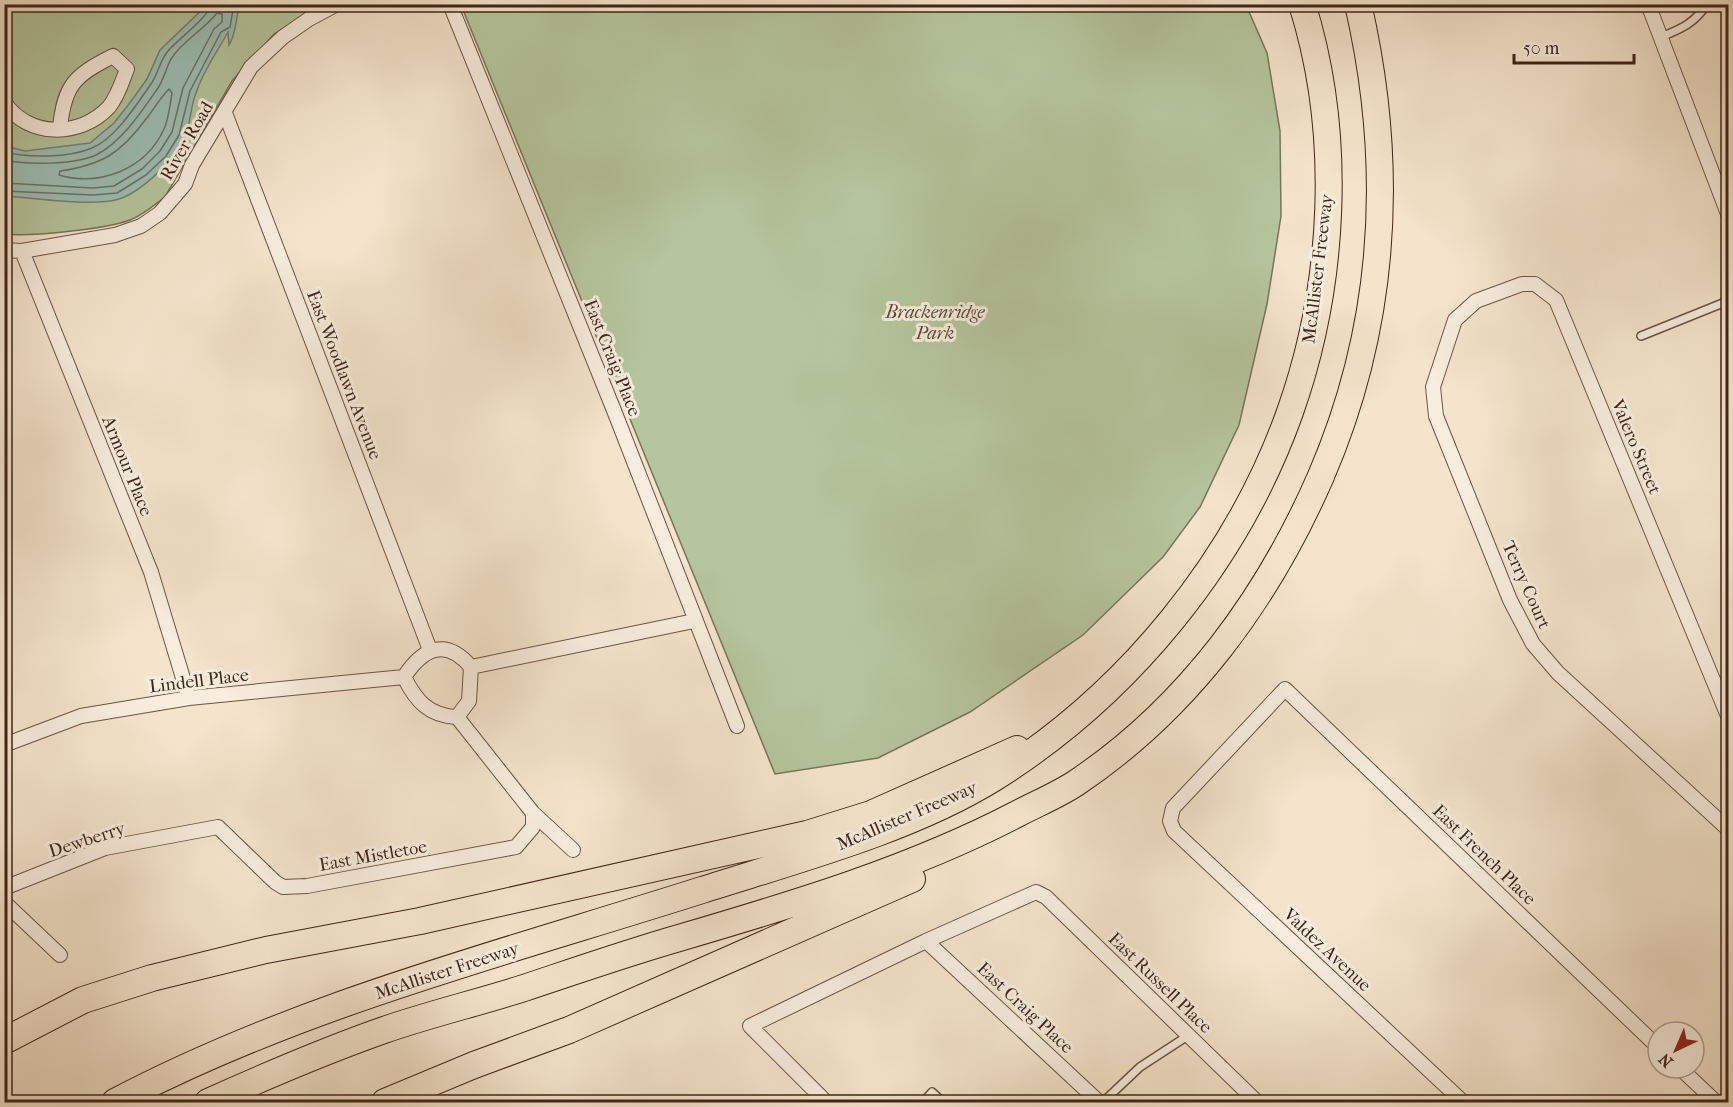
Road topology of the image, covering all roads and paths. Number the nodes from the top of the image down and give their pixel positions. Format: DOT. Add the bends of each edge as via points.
graph roads {
  1 [pos="338,4"];
  2 [pos="450,4"];
  3 [pos="1302,4"];
  4 [pos="1358,4"];
  5 [pos="1648,4"];
  6 [pos="1707,4"];
  7 [pos="1661,37"];
  8 [pos="4,102"];
  9 [pos="225,113"];
  10 [pos="60,128"];
  11 [pos="1728,214"];
  12 [pos="4,250"];
  13 [pos="21,250"];
  14 [pos="1728,301"];
  15 [pos="1455,320"];
  16 [pos="1641,336"];
  17 [pos="694,621"];
  18 [pos="430,650"];
  19 [pos="471,667"];
  20 [pos="404,677"];
  21 [pos="1285,689"];
  22 [pos="189,698"];
  23 [pos="1728,716"];
  24 [pos="457,717"];
  25 [pos="737,726"];
  26 [pos="1053,735"];
  27 [pos="4,745"];
  28 [pos="1074,785"];
  29 [pos="533,813"];
  30 [pos="218,826"];
  31 [pos="1728,829"];
  32 [pos="573,850"];
  33 [pos="4,888"];
  34 [pos="4,902"];
  35 [pos="926,941"];
  36 [pos="60,955"];
  37 [pos="1189,1035"];
  38 [pos="1646,1035"];
  39 [pos="4,1041"];
  40 [pos="1693,1080"];
  41 [pos="114,1102"];
  42 [pos="208,1102"];
  43 [pos="385,1102"];
  44 [pos="826,1102"];
  45 [pos="923,1102"];
  46 [pos="943,1102"];
  47 [pos="1101,1102"];
  48 [pos="1257,1102"];
  49 [pos="1463,1102"];
  50 [pos="1716,1102"];
  1 -- 9 [label="street, River Road" via="283,37 251,67"];
  2 -- 17 [label="street, East Craig Place" via="615,413"];
  3 -- 26 [label="highway, McAllister Freeway" via="1323,107 1328,206 1317,308 1294,399 1259,487 1189,597 1137,660"];
  4 -- 28 [label="highway, McAllister Freeway" via="1376,102 1382,211 1378,262 1361,361 1336,440 1298,530 1278,566 1198,677 1140,734"];
  5 -- 7 [label="street"];
  6 -- 7 [label="lane" via="1689,25"];
  7 -- 11 [label="street"];
  8 -- 10 [label="street" via="26,124 46,131"];
  9 -- 13 [label="street, River Road" via="192,165 185,184 160,213 141,226 115,236"];
  9 -- 18 [label="street, East Woodlawn Avenue"];
  10 -- 10 [label="street" via="78,126 108,107 127,69 113,56 70,85 62,106"];
  12 -- 13 [label="street, River Road"];
  13 -- 22 [label="street, Armour Place" via="151,572"];
  14 -- 16 [label="lane"];
  15 -- 23 [label="street, Valero Street" via="1476,301 1522,284 1534,284 1556,300"];
  15 -- 31 [label="street, Terry Court" via="1433,387 1436,416 1524,630 1558,673"];
  17 -- 19 [label="street"];
  17 -- 25 [label="street, East Craig Place"];
  18 -- 19 [label="street" via="453,651"];
  18 -- 20 [label="street" via="416,658"];
  19 -- 24 [label="street" via="470,701"];
  20 -- 22 [label="street, Lindell Place"];
  20 -- 24 [label="street" via="425,708 442,716"];
  21 -- 38 [label="street, East French Place"];
  21 -- 49 [label="street, Valdez Avenue" via="1173,808 1170,821 1174,831"];
  22 -- 27 [label="street, Lindell Place" via="81,716"];
  24 -- 29 [label="street"];
  26 -- 39 [label="highway" via="871,814 807,834 152,978 83,1000"];
  26 -- 41 [label="highway, McAllister Freeway" via="993,778 888,828 326,1010 249,1039"];
  28 -- 42 [label="highway, McAllister Freeway" via="979,834 885,872 386,1030"];
  28 -- 43 [label="highway" via="1013,828 944,865 569,1030"];
  29 -- 30 [label="street, East Mistletoe" via="533,827 516,847 291,887 274,882"];
  29 -- 32 [label="street"];
  30 -- 33 [label="street, Dewberry" via="105,849"];
  34 -- 36 [label="street"];
  35 -- 37 [label="street, East Russell Place" via="1036,892 1046,897"];
  35 -- 44 [label="street" via="750,1026"];
  35 -- 47 [label="street, East Craig Place"];
  37 -- 47 [label="lane" via="1140,1066"];
  37 -- 48 [label="street, East Russell Place"];
  40 -- 50 [label="street"];
  45 -- 46 [label="lane" via="932,1092"];
}
